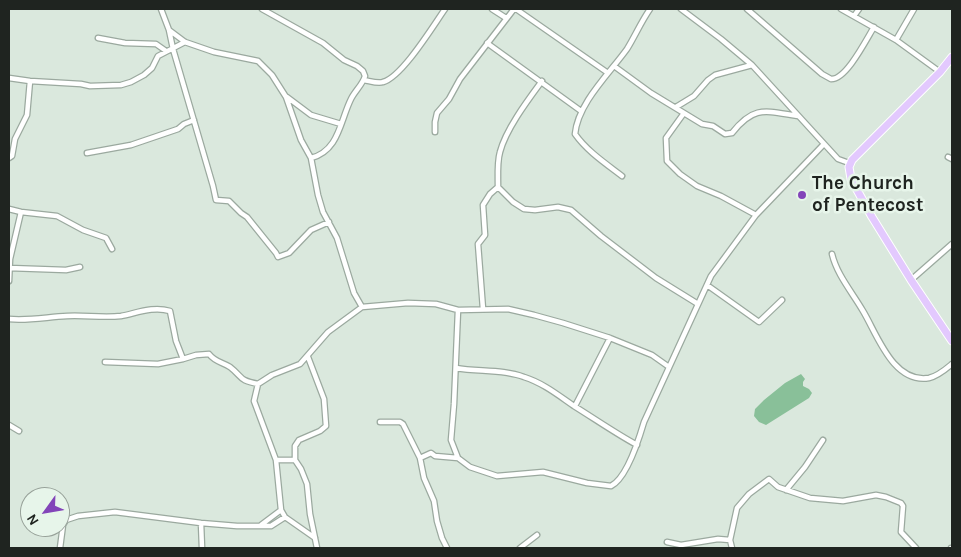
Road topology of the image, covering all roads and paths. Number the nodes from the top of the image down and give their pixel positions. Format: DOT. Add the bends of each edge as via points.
graph roads {
  1 [pos="161,9"];
  2 [pos="262,9"];
  3 [pos="445,9"];
  4 [pos="492,9"];
  5 [pos="515,9"];
  6 [pos="650,9"];
  7 [pos="683,9"];
  8 [pos="747,9"];
  9 [pos="842,9"];
  10 [pos="859,9"];
  11 [pos="914,9"];
  12 [pos="854,16"];
  13 [pos="506,18"];
  14 [pos="874,27"];
  15 [pos="169,30"];
  16 [pos="98,38"];
  17 [pos="896,40"];
  18 [pos="185,42"];
  19 [pos="487,43"];
  20 [pos="173,49"];
  21 [pos="166,51"];
  22 [pos="952,57"];
  23 [pos="752,65"];
  24 [pos="614,66"];
  25 [pos="940,72"];
  26 [pos="608,73"];
  27 [pos="9,78"];
  28 [pos="364,80"];
  29 [pos="30,81"];
  30 [pos="542,81"];
  31 [pos="286,97"];
  32 [pos="676,107"];
  33 [pos="581,111"];
  34 [pos="684,113"];
  35 [pos="798,116"];
  36 [pos="194,120"];
  37 [pos="341,124"];
  38 [pos="435,132"];
  39 [pos="824,144"];
  40 [pos="87,153"];
  41 [pos="9,158"];
  42 [pos="311,158"];
  43 [pos="849,163"];
  44 [pos="622,176"];
  45 [pos="498,187"];
  46 [pos="9,209"];
  47 [pos="21,212"];
  48 [pos="756,215"];
  49 [pos="329,222"];
  50 [pos="952,244"];
  51 [pos="112,249"];
  52 [pos="832,254"];
  53 [pos="80,267"];
  54 [pos="9,268"];
  55 [pos="911,280"];
  56 [pos="9,281"];
  57 [pos="707,286"];
  58 [pos="782,300"];
  59 [pos="698,304"];
  60 [pos="362,307"];
  61 [pos="482,309"];
  62 [pos="458,310"];
  63 [pos="9,319"];
  64 [pos="610,338"];
  65 [pos="952,341"];
  66 [pos="308,357"];
  67 [pos="183,359"];
  68 [pos="105,362"];
  69 [pos="952,364"];
  70 [pos="669,367"];
  71 [pos="456,368"];
  72 [pos="258,384"];
  73 [pos="575,406"];
  74 [pos="380,422"];
  75 [pos="9,425"];
  76 [pos="19,432"];
  77 [pos="823,440"];
  78 [pos="636,444"];
  79 [pos="420,458"];
  80 [pos="458,458"];
  81 [pos="276,460"];
  82 [pos="295,460"];
  83 [pos="786,490"];
  84 [pos="281,510"];
  85 [pos="285,517"];
  86 [pos="201,523"];
  87 [pos="261,525"];
  88 [pos="537,535"];
  89 [pos="315,538"];
  90 [pos="730,540"];
  91 [pos="667,542"];
  92 [pos="60,548"];
  93 [pos="202,548"];
  94 [pos="317,548"];
  95 [pos="447,548"];
  96 [pos="520,548"];
  97 [pos="732,548"];
  98 [pos="916,548"];
  1 -- 15 [label="street"];
  2 -- 28 [label="street" via="323,43 363,71"];
  3 -- 28 [label="street" via="393,78 382,83"];
  4 -- 13 [label="street"];
  5 -- 13 [label="street"];
  5 -- 26 [label="street"];
  6 -- 24 [label="street"];
  7 -- 23 [label="street"];
  8 -- 14 [label="street" via="831,79 840,77 851,64"];
  9 -- 12 [label="street"];
  10 -- 12 [label="street"];
  11 -- 17 [label="street"];
  12 -- 14 [label="street"];
  13 -- 19 [label="street"];
  14 -- 17 [label="street"];
  15 -- 18 [label="street"];
  15 -- 20 [label="street"];
  16 -- 21 [label="street" via="156,44"];
  17 -- 25 [label="street"];
  18 -- 20 [label="street"];
  18 -- 31 [label="street" via="258,61"];
  19 -- 30 [label="street"];
  19 -- 38 [label="street" via="438,113"];
  20 -- 21 [label="street"];
  20 -- 36 [label="street"];
  21 -- 29 [label="street" via="158,56 144,75 121,85"];
  22 -- 25 [label="main road"];
  23 -- 32 [label="street" via="715,75 694,96"];
  23 -- 35 [label="street"];
  24 -- 26 [label="street"];
  24 -- 32 [label="street"];
  25 -- 43 [label="main road"];
  26 -- 33 [label="street"];
  27 -- 29 [label="street"];
  28 -- 37 [label="street" via="352,97"];
  29 -- 41 [label="street" via="27,115"];
  30 -- 33 [label="street"];
  30 -- 45 [label="street" via="499,153"];
  31 -- 37 [label="street" via="312,115"];
  31 -- 42 [label="street"];
  32 -- 34 [label="street"];
  33 -- 44 [label="street" via="575,134 602,162"];
  34 -- 35 [label="street" via="725,134 732,134 742,120 753,113 763,111"];
  34 -- 48 [label="street" via="666,138 667,161 697,186"];
  35 -- 39 [label="street"];
  36 -- 40 [label="street" via="132,145"];
  36 -- 49 [label="street" via="216,200 229,201 247,216 278,257 289,253 311,230"];
  37 -- 42 [label="street" via="328,150"];
  39 -- 43 [label="street" via="838,158"];
  39 -- 48 [label="street"];
  42 -- 49 [label="street" via="318,195"];
  43 -- 55 [label="main road" via="851,179"];
  45 -- 59 [label="street" via="524,209 558,207 571,210 656,278"];
  45 -- 61 [label="street" via="483,205 485,235 478,244"];
  46 -- 47 [label="street"];
  47 -- 51 [label="street" via="57,216 106,238"];
  47 -- 54 [label="street"];
  48 -- 57 [label="street"];
  49 -- 60 [label="street"];
  50 -- 55 [label="street"];
  52 -- 69 [label="street" via="835,266 882,348 901,370 930,378"];
  53 -- 54 [label="street" via="66,270"];
  54 -- 56 [label="street"];
  55 -- 65 [label="main road"];
  57 -- 58 [label="street" via="759,322"];
  57 -- 59 [label="street"];
  59 -- 70 [label="street"];
  60 -- 62 [label="street" via="408,303 436,304"];
  60 -- 66 [label="street" via="328,332"];
  61 -- 62 [label="street"];
  61 -- 64 [label="street" via="508,309"];
  62 -- 71 [label="street"];
  63 -- 67 [label="street" via="120,316 157,308 167,310 170,311"];
  64 -- 70 [label="street" via="652,355"];
  64 -- 73 [label="street"];
  66 -- 72 [label="street"];
  66 -- 82 [label="street" via="324,399 326,426 320,432 299,440"];
  67 -- 68 [label="street" via="158,364"];
  67 -- 72 [label="street" via="209,354 214,360 229,366 243,381"];
  70 -- 78 [label="street"];
  71 -- 73 [label="street" via="524,376"];
  71 -- 80 [label="street" via="451,440"];
  72 -- 81 [label="street" via="254,401"];
  73 -- 78 [label="street"];
  74 -- 79 [label="street" via="403,424"];
  75 -- 76 [label="street"];
  77 -- 83 [label="street"];
  78 -- 80 [label="street" via="620,479 611,486 543,472 497,476 470,467"];
  79 -- 80 [label="street" via="431,453"];
  79 -- 95 [label="street"];
  81 -- 82 [label="street"];
  81 -- 84 [label="street"];
  82 -- 89 [label="street" via="306,484"];
  83 -- 90 [label="street" via="769,479 749,494 737,508"];
  83 -- 98 [label="street" via="830,501 876,495 901,503 904,509 902,532"];
  84 -- 85 [label="street"];
  84 -- 87 [label="street"];
  85 -- 87 [label="street" via="271,526"];
  85 -- 89 [label="street"];
  86 -- 87 [label="street"];
  86 -- 92 [label="street" via="115,512 78,516 66,520 63,525"];
  86 -- 93 [label="street"];
  88 -- 96 [label="street"];
  89 -- 94 [label="street"];
  90 -- 91 [label="street" via="681,545"];
  90 -- 97 [label="street"];
}
